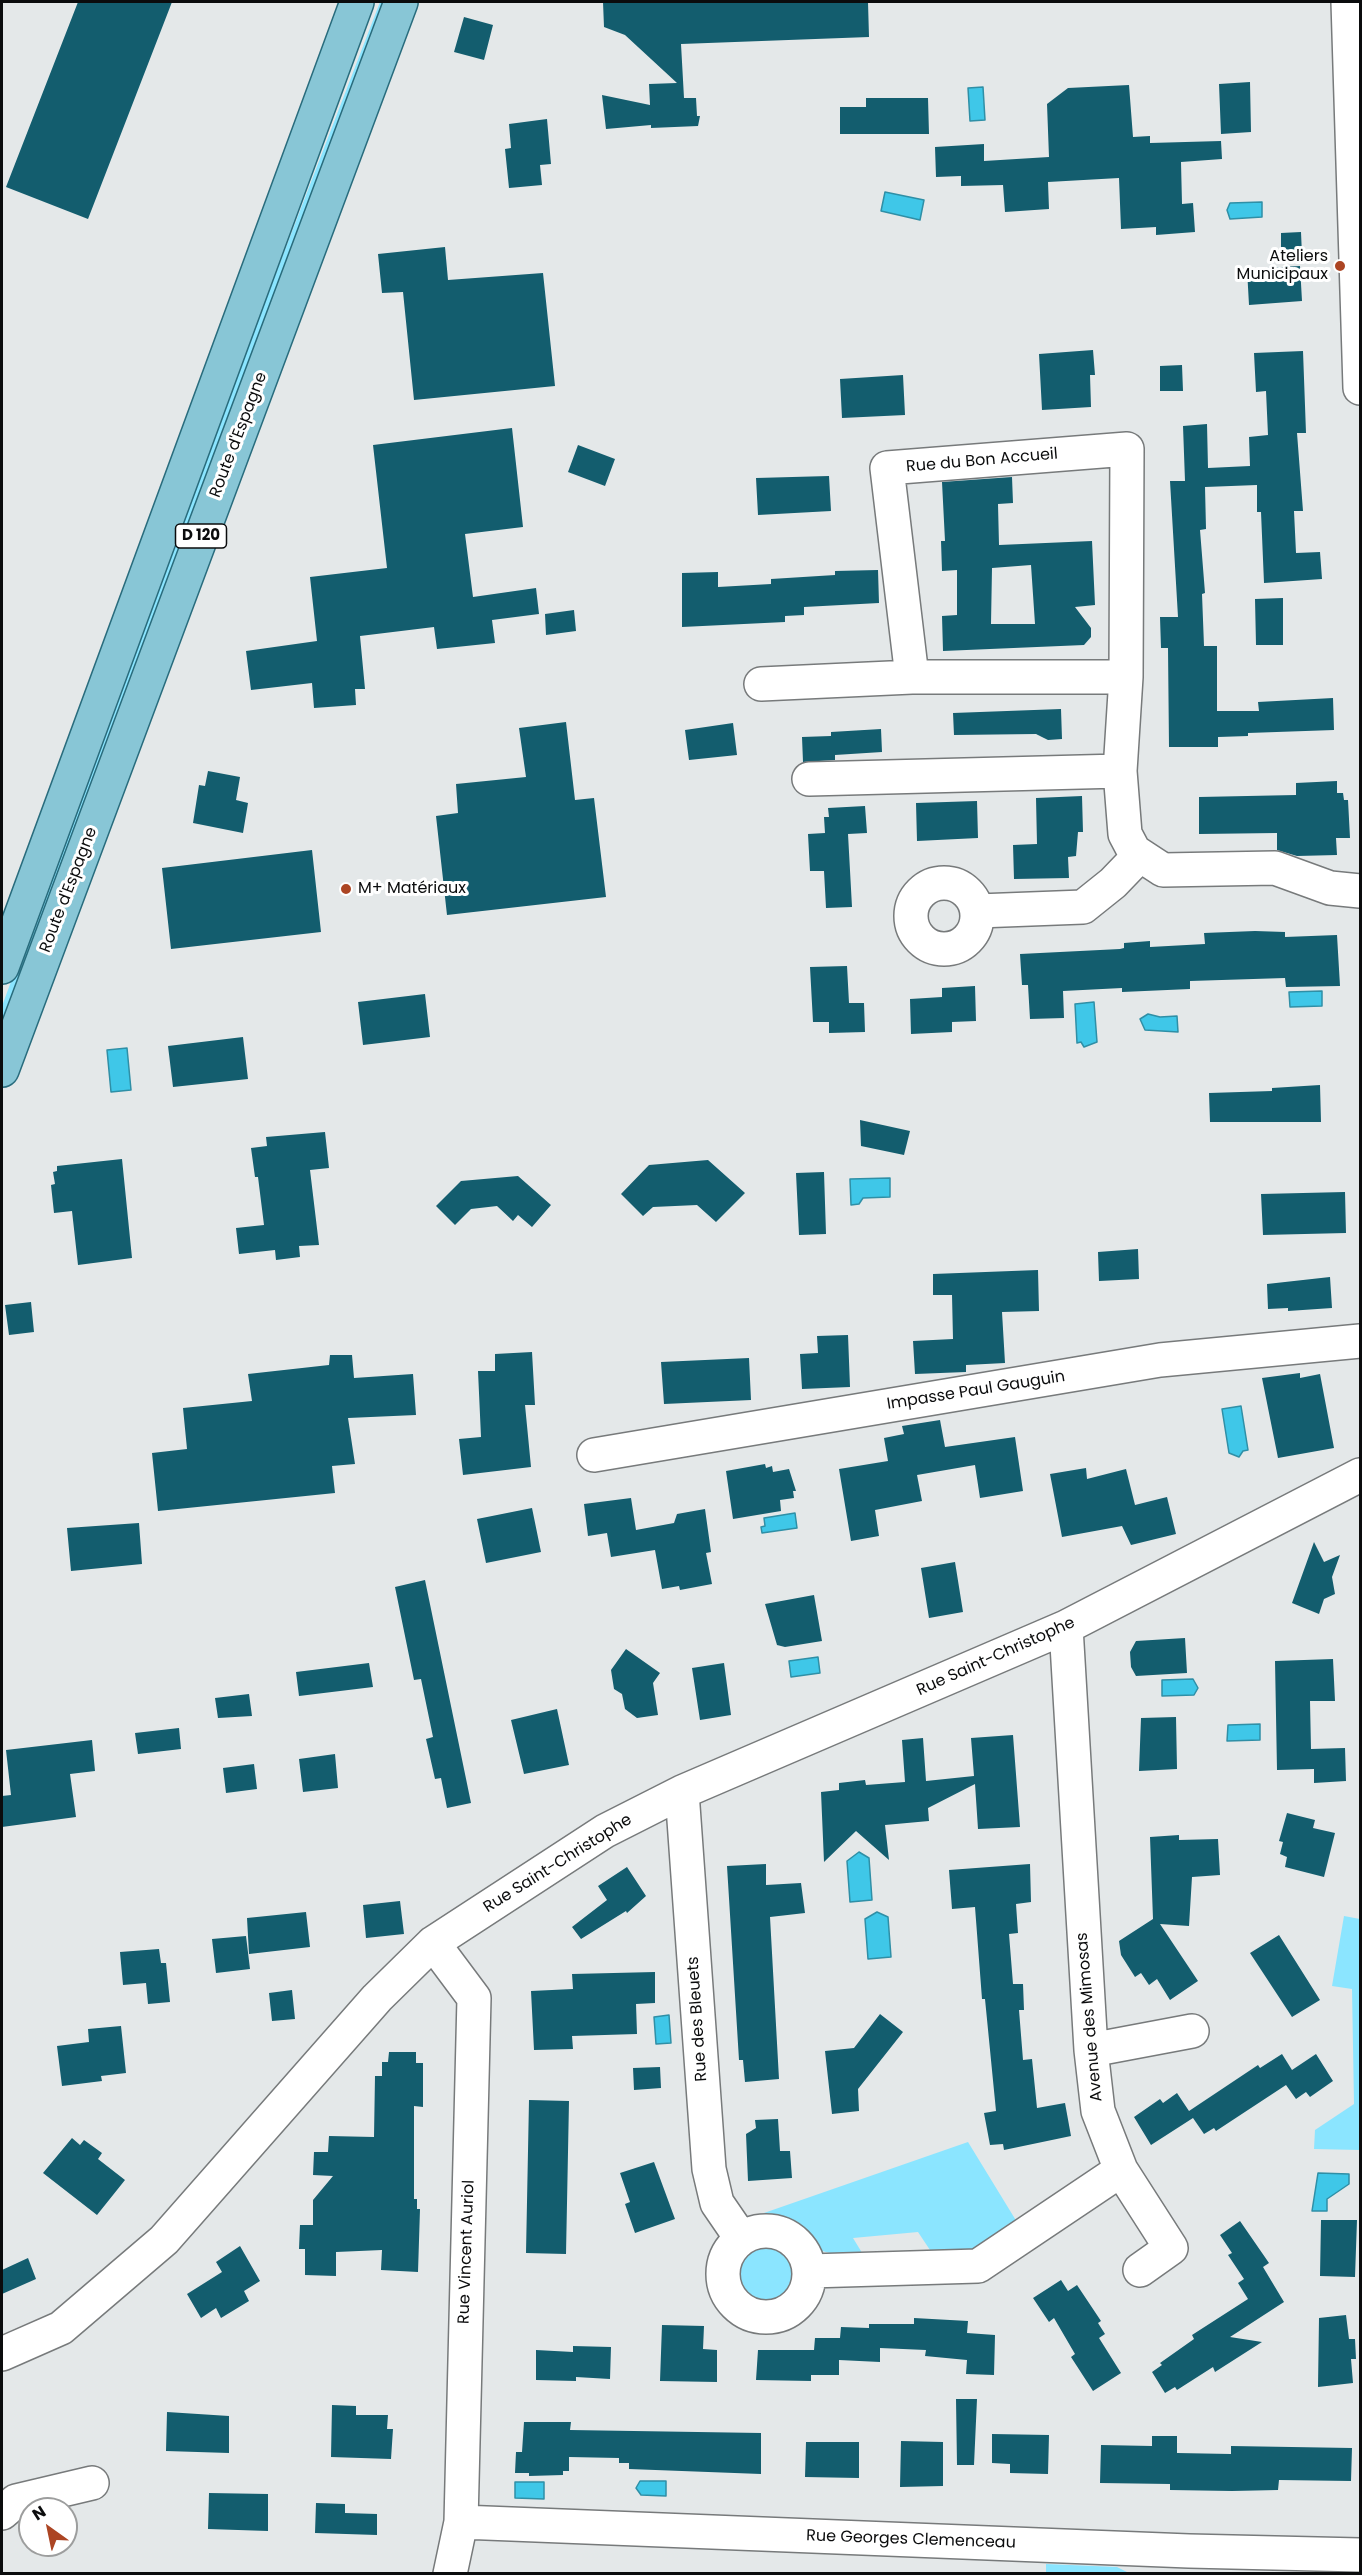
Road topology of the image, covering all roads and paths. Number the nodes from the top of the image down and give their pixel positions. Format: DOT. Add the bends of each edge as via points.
graph roads {
  1 [pos="357,2"];
  2 [pos="401,2"];
  3 [pos="1348,2"];
  4 [pos="1358,161"];
  5 [pos="1360,388"];
  6 [pos="912,677"];
  7 [pos="1126,677"];
  8 [pos="761,684"];
  9 [pos="1120,771"];
  10 [pos="809,779"];
  11 [pos="1139,856"];
  12 [pos="1360,891"];
  13 [pos="978,911"];
  14 [pos="2,967"];
  15 [pos="2,1070"];
  16 [pos="1360,1341"];
  17 [pos="594,1455"];
  18 [pos="1360,1475"];
  19 [pos="1066,1628"];
  20 [pos="682,1792"];
  21 [pos="433,1943"];
  22 [pos="1192,2031"];
  23 [pos="1091,2050"];
  24 [pos="1121,2170"];
  25 [pos="741,2238"];
  26 [pos="1140,2270"];
  27 [pos="810,2271"];
  28 [pos="2,2354"];
  29 [pos="92,2483"];
  30 [pos="2,2513"];
  31 [pos="461,2522"];
  32 [pos="1360,2555"];
  33 [pos="1183,2562"];
  34 [pos="450,2574"];
  1 -- 14 [label="main road, D 120"];
  2 -- 15 [label="main road, Route d'Espagne / D 120"];
  3 -- 4 [label="street"];
  4 -- 5 [label="street"];
  6 -- 7 [label="street"];
  6 -- 7 [label="street, Rue du Bon Accueil" via="887,468 1127,449"];
  6 -- 8 [label="street"];
  7 -- 9 [label="street, Rue du Bon Accueil"];
  9 -- 10 [label="street"];
  9 -- 11 [label="street, Rue du Bon Accueil" via="1125,834"];
  11 -- 12 [label="street" via="1163,870 1275,868 1330,888"];
  11 -- 13 [label="street" via="1083,907"];
  16 -- 17 [label="street, Impasse Paul Gauguin" via="1160,1360"];
  18 -- 19 [label="street, Rue Saint-Christophe"];
  19 -- 20 [label="street, Rue Saint-Christophe"];
  19 -- 23 [label="street, Avenue des Mimosas"];
  20 -- 21 [label="street, Rue Saint-Christophe" via="605,1831"];
  20 -- 25 [label="street, Rue des Bleuets" via="709,2169 717,2203"];
  21 -- 28 [label="street, Rue Saint-Christophe" via="377,1998 164,2240 61,2328"];
  21 -- 31 [label="street, Rue Vincent Auriol" via="474,1998"];
  22 -- 23 [label="street"];
  23 -- 24 [label="street, Avenue des Mimosas" via="1098,2111"];
  24 -- 26 [label="street, Avenue des Mimosas" via="1171,2248"];
  24 -- 27 [label="street" via="978,2265"];
  25 -- 27 [label="street" via="753,2232 780,2233 801,2248"];
  25 -- 27 [label="street" via="724,2262 723,2277 726,2292 747,2313 776,2316 790,2310 801,2300"];
  29 -- 30 [label="street" via="16,2501"];
  31 -- 33 [label="street, Rue Georges Clemenceau"];
  31 -- 34 [label="street, Rue Vincent Auriol"];
  32 -- 33 [label="street, Rue Georges Clemenceau"];
}
